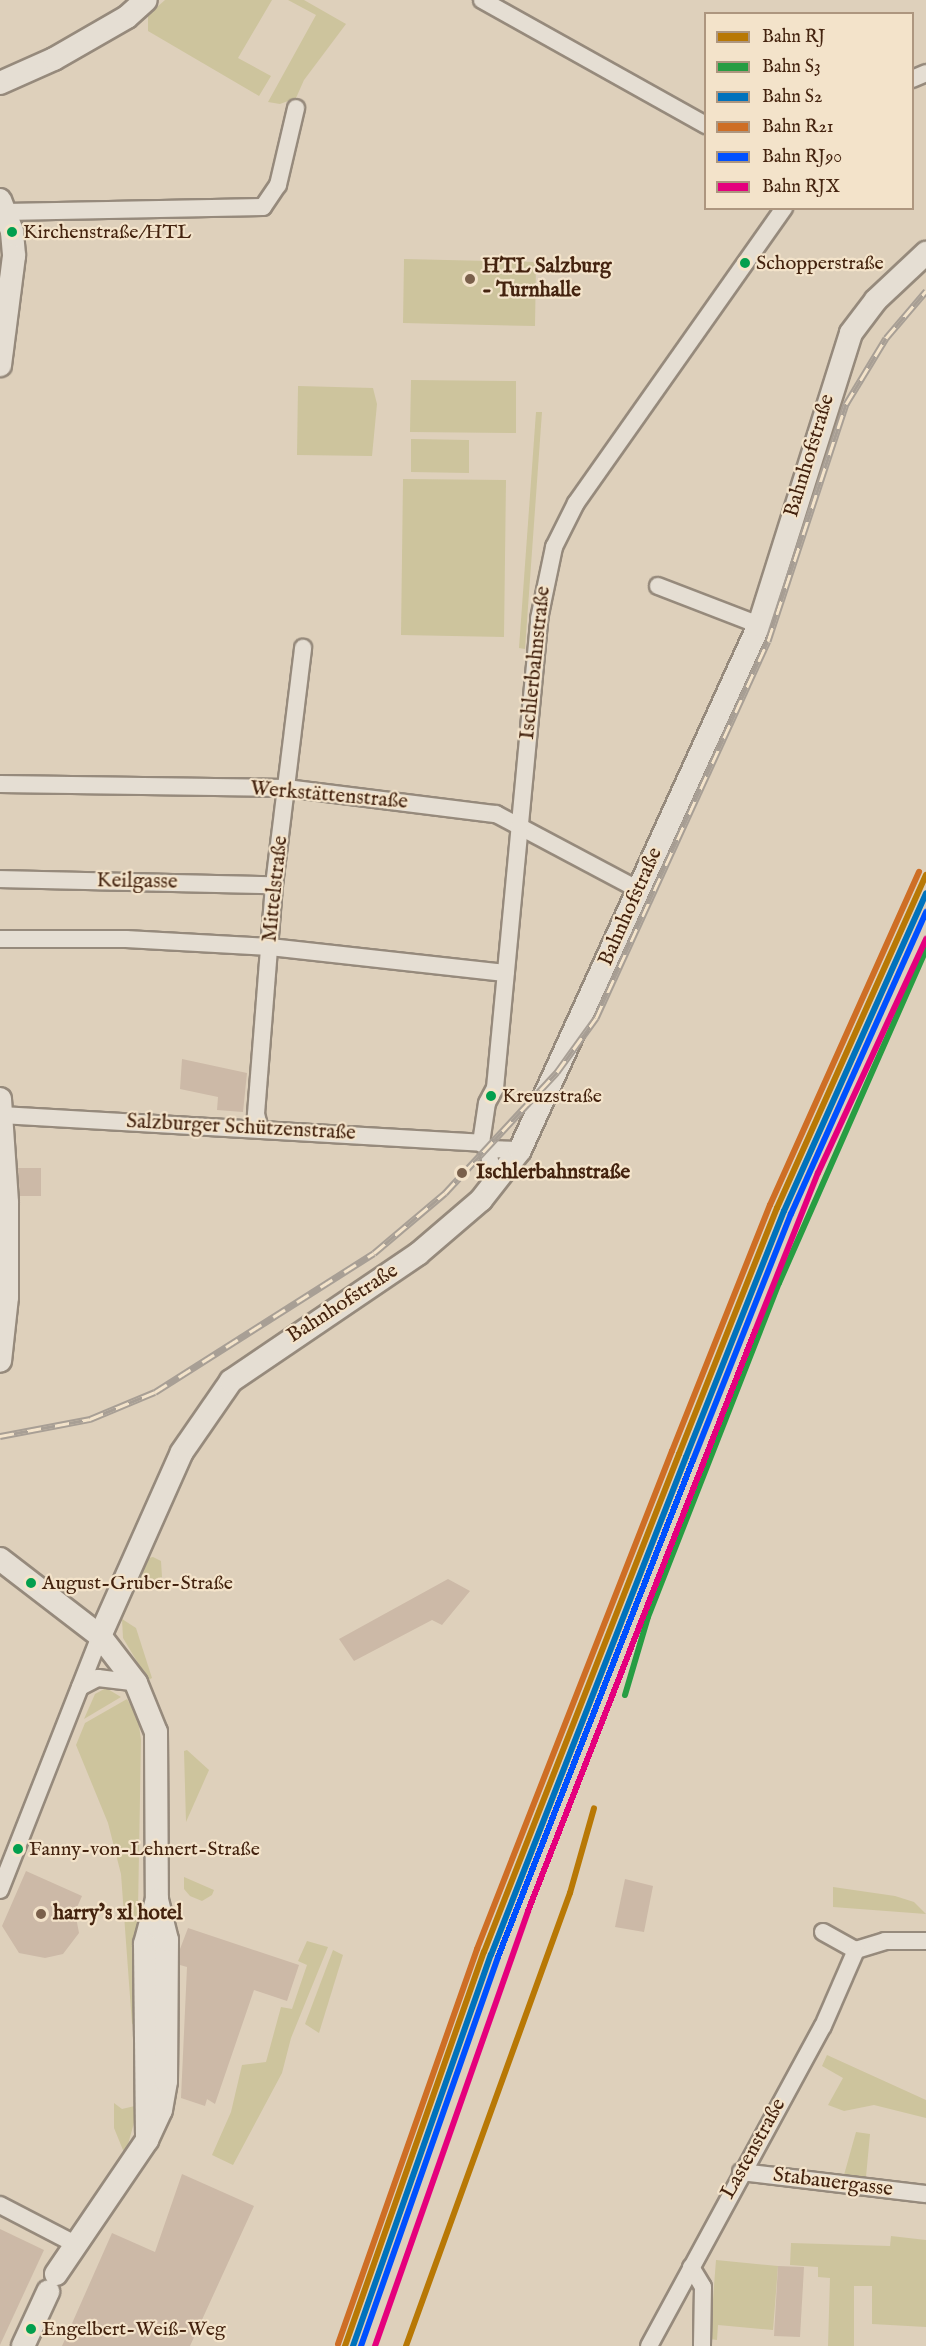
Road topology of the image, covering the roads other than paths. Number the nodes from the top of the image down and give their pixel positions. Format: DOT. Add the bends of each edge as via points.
graph roads {
  1 [pos="146,0"];
  2 [pos="482,0"];
  3 [pos="0,83"];
  4 [pos="296,108"];
  5 [pos="704,124"];
  6 [pos="3,206"];
  7 [pos="782,210"];
  8 [pos="926,253"];
  9 [pos="0,365"];
  10 [pos="658,586"];
  11 [pos="759,625"];
  12 [pos="303,648"];
  13 [pos="0,784"];
  14 [pos="286,788"];
  15 [pos="519,829"];
  16 [pos="0,879"];
  17 [pos="274,885"];
  18 [pos="639,890"];
  19 [pos="0,939"];
  20 [pos="270,947"];
  21 [pos="506,973"];
  22 [pos="0,1099"];
  23 [pos="1,1115"];
  24 [pos="260,1130"];
  25 [pos="484,1146"];
  26 [pos="520,1150"];
  27 [pos="494,1183"];
  28 [pos="0,1361"];
  29 [pos="0,1559"];
  30 [pos="100,1636"];
  31 [pos="136,1683"];
  32 [pos="80,1687"];
  33 [pos="0,1890"];
  34 [pos="823,1932"];
  35 [pos="926,1941"];
  36 [pos="856,1950"];
  37 [pos="741,2172"];
  38 [pos="926,2194"];
  39 [pos="0,2205"];
  40 [pos="75,2244"];
  41 [pos="691,2267"];
  42 [pos="23,2346"];
  43 [pos="649,2346"];
  44 [pos="702,2346"];
  1 -- 3 [label="main road" via="127,17 54,59"];
  2 -- 5 [label="street"];
  4 -- 6 [label="street" via="278,185 263,207"];
  6 -- 9 [label="main road" via="14,256"];
  7 -- 15 [label="street, Ischlerbahnstraße" via="576,503 554,547 539,619"];
  8 -- 11 [label="main road, Bahnhofstraße" via="876,300 848,339"];
  10 -- 11 [label="street"];
  11 -- 18 [label="main road, Bahnhofstraße"];
  12 -- 14 [label="street, Mittelstraße"];
  13 -- 14 [label="street, Werkstättenstraße"];
  14 -- 15 [label="street, Werkstättenstraße" via="496,814"];
  14 -- 17 [label="street, Mittelstraße"];
  15 -- 18 [label="street, Werkstättenstraße"];
  15 -- 21 [label="street, Ischlerbahnstraße"];
  16 -- 17 [label="street, Keilgasse"];
  17 -- 20 [label="street, Mittelstraße"];
  18 -- 26 [label="main road, Bahnhofstraße"];
  19 -- 20 [label="street" via="126,939"];
  20 -- 21 [label="street"];
  20 -- 24 [label="street, Mittelstraße" via="256,1114"];
  21 -- 25 [label="street, Ischlerbahnstraße" via="495,1088 487,1103"];
  22 -- 23 [label="main road"];
  23 -- 24 [label="street, Salzburger Schützenstraße"];
  23 -- 28 [label="main road" via="7,1297"];
  24 -- 25 [label="street, Salzburger Schützenstraße"];
  25 -- 26 [label="street, Salzburger Schützenstraße"];
  25 -- 27 [label="street, Ischlerbahnstraße"];
  26 -- 27 [label="main road, Bahnhofstraße"];
  27 -- 30 [label="main road, Bahnhofstraße" via="452,1226 388,1276 237,1376 199,1423 182,1452"];
  29 -- 30 [label="main road"];
  30 -- 31 [label="main road"];
  30 -- 32 [label="street"];
  31 -- 32 [label="street" via="98,1678"];
  31 -- 40 [label="main road" via="151,1715 158,1748 157,1899 145,1944 147,2140"];
  32 -- 33 [label="street"];
  34 -- 36 [label="street"];
  35 -- 36 [label="street" via="885,1941"];
  36 -- 37 [label="street, Lastenstraße" via="823,2026"];
  37 -- 38 [label="street, Stabauergasse"];
  37 -- 41 [label="street, Lastenstraße"];
  39 -- 40 [label="street"];
  40 -- 42 [label="main road"];
  41 -- 43 [label="street, Lastenstraße"];
  41 -- 44 [label="street" via="703,2287"];
}
